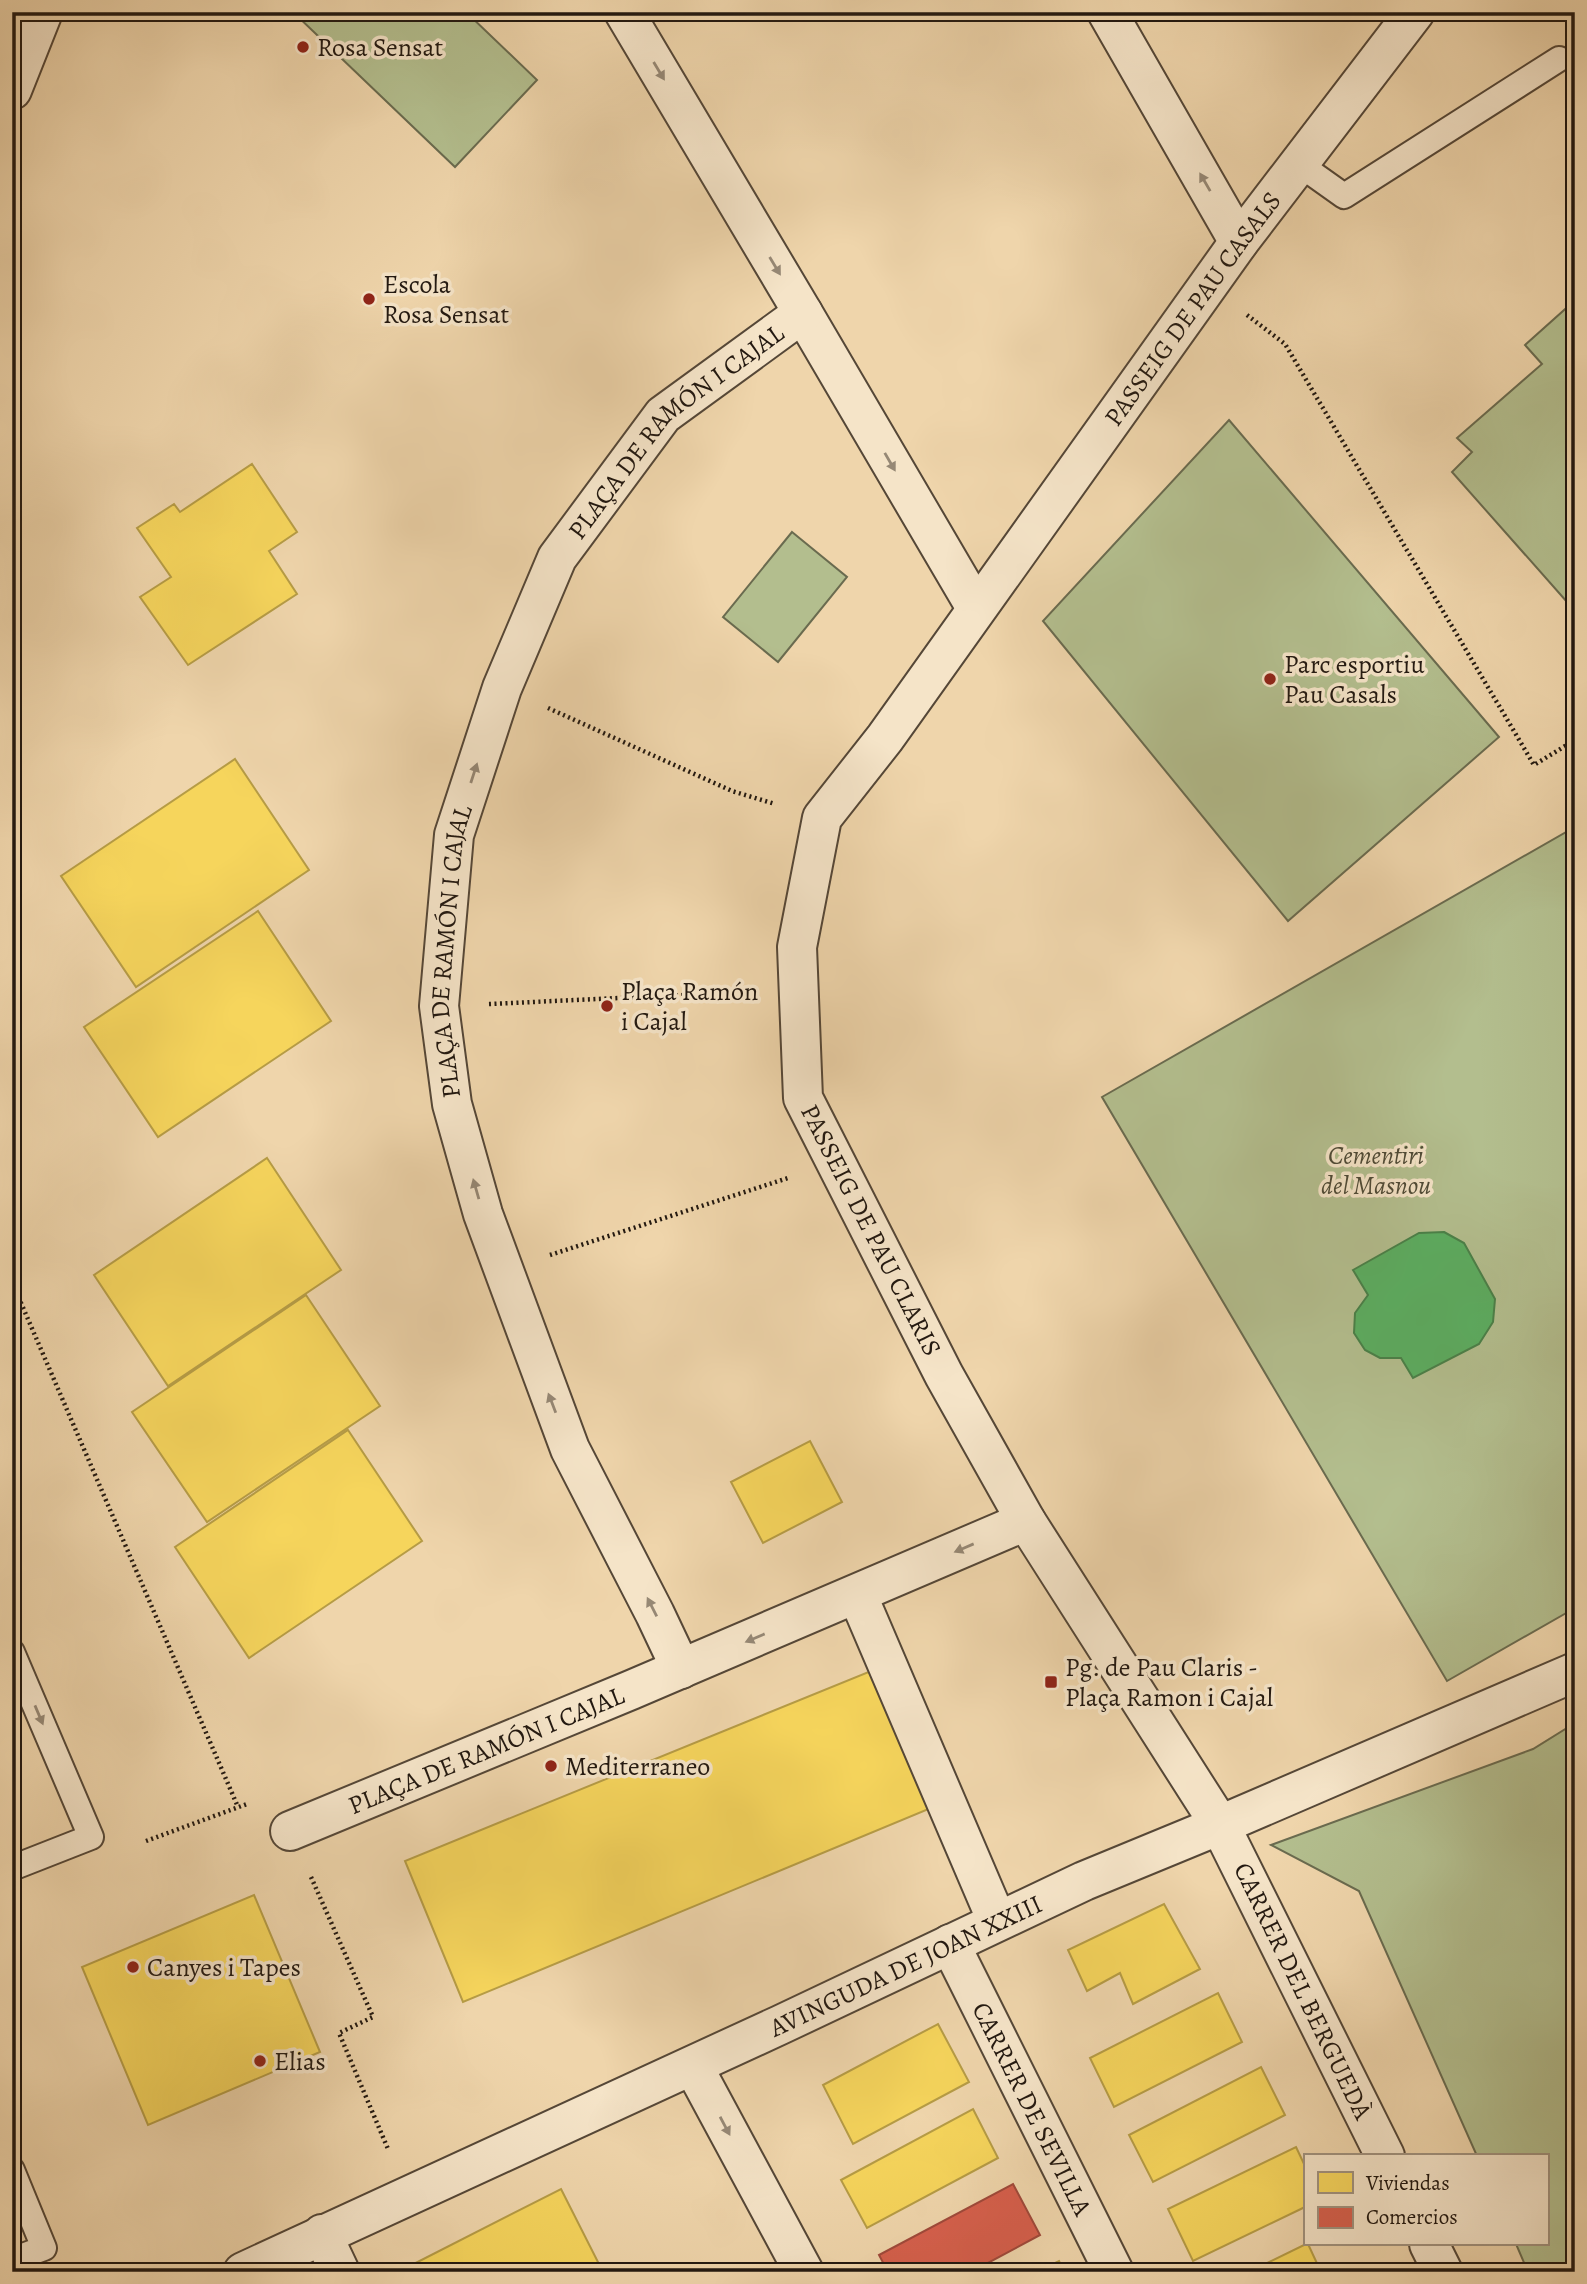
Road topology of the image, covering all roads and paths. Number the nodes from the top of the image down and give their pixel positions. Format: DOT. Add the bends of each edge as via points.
graph roads {
  1 [pos="43,12"];
  2 [pos="624,12"];
  3 [pos="1108,12"];
  4 [pos="1415,12"];
  5 [pos="1559,59"];
  6 [pos="12,90"];
  7 [pos="1298,164"];
  8 [pos="1239,242"];
  9 [pos="1208,285"];
  10 [pos="803,313"];
  11 [pos="976,608"];
  12 [pos="502,688"];
  13 [pos="1575,740"];
  14 [pos="732,792"];
  15 [pos="709,996"];
  16 [pos="439,1006"];
  17 [pos="836,1163"];
  18 [pos="503,1271"];
  19 [pos="12,1282"];
  20 [pos="1026,1521"];
  21 [pos="857,1594"];
  22 [pos="12,1652"];
  23 [pos="681,1669"];
  24 [pos="1575,1672"];
  25 [pos="238,1807"];
  26 [pos="1220,1825"];
  27 [pos="290,1831"];
  28 [pos="146,1841"];
  29 [pos="12,1868"];
  30 [pos="997,1921"];
  31 [pos="950,1944"];
  32 [pos="693,2066"];
  33 [pos="1384,2154"];
  34 [pos="12,2169"];
  35 [pos="407,2196"];
  36 [pos="322,2234"];
  37 [pos="1430,2246"];
  38 [pos="12,2260"];
  39 [pos="243,2272"];
  40 [pos="340,2272"];
  41 [pos="804,2272"];
  42 [pos="1114,2272"];
  43 [pos="1443,2272"];
  1 -- 6 [label="street"];
  2 -- 10 [label="street, one-way"];
  8 -- 3 [label="street, one-way"];
  4 -- 7 [label="street, PASSEIG DE PAU CASALS"];
  5 -- 7 [label="lane" via="1344,196"];
  7 -- 8 [label="street, PASSEIG DE PAU CASALS"];
  8 -- 9 [label="street, PASSEIG DE PAU CASALS"];
  9 -- 11 [label="street, PASSEIG DE PAU CASALS"];
  9 -- 13 [label="path" via="1285,345 1534,765"];
  10 -- 11 [label="street, one-way"];
  10 -- 12 [label="street, PLAÇA DE RAMÓN I CAJAL" via="663,415 557,558"];
  11 -- 17 [label="street, PASSEIG DE PAU CLARIS" via="822,818 797,947 803,1098"];
  12 -- 14 [label="path"];
  16 -- 12 [label="street, PLAÇA DE RAMÓN I CAJAL, one-way" via="454,835"];
  15 -- 16 [label="path"];
  18 -- 16 [label="street, PLAÇA DE RAMÓN I CAJAL, one-way" via="452,1104"];
  17 -- 18 [label="path"];
  17 -- 20 [label="street, PASSEIG DE PAU CLARIS" via="944,1376"];
  23 -- 18 [label="street, PLAÇA DE RAMÓN I CAJAL, one-way" via="570,1450"];
  19 -- 25 [label="path"];
  20 -- 21 [label="street, PLAÇA DE RAMÓN I CAJAL, one-way"];
  20 -- 26 [label="street, PASSEIG DE PAU CLARIS"];
  21 -- 23 [label="street, PLAÇA DE RAMÓN I CAJAL, one-way"];
  21 -- 30 [label="street"];
  22 -- 29 [label="lane, one-way" via="91,1837"];
  23 -- 27 [label="street, PLAÇA DE RAMÓN I CAJAL"];
  24 -- 26 [label="street, AVINGUDA DE JOAN XXIII"];
  25 -- 27 [label="path" via="275,1793"];
  25 -- 28 [label="path"];
  26 -- 30 [label="street, AVINGUDA DE JOAN XXIII"];
  26 -- 33 [label="street, CARRER DEL BERGUEDÀ"];
  27 -- 35 [label="path" via="373,2017 340,2033"];
  30 -- 31 [label="street, AVINGUDA DE JOAN XXIII"];
  31 -- 32 [label="street, AVINGUDA DE JOAN XXIII"];
  31 -- 42 [label="street, CARRER DE SEVILLA"];
  32 -- 35 [label="street, AVINGUDA DE JOAN XXIII"];
  32 -- 41 [label="street, one-way"];
  34 -- 38 [label="lane" via="44,2248"];
  35 -- 36 [label="street, AVINGUDA DE JOAN XXIII"];
  36 -- 39 [label="street, AVINGUDA DE JOAN XXIII"];
  36 -- 40 [label="street"];
  37 -- 43 [label="street"];
}
